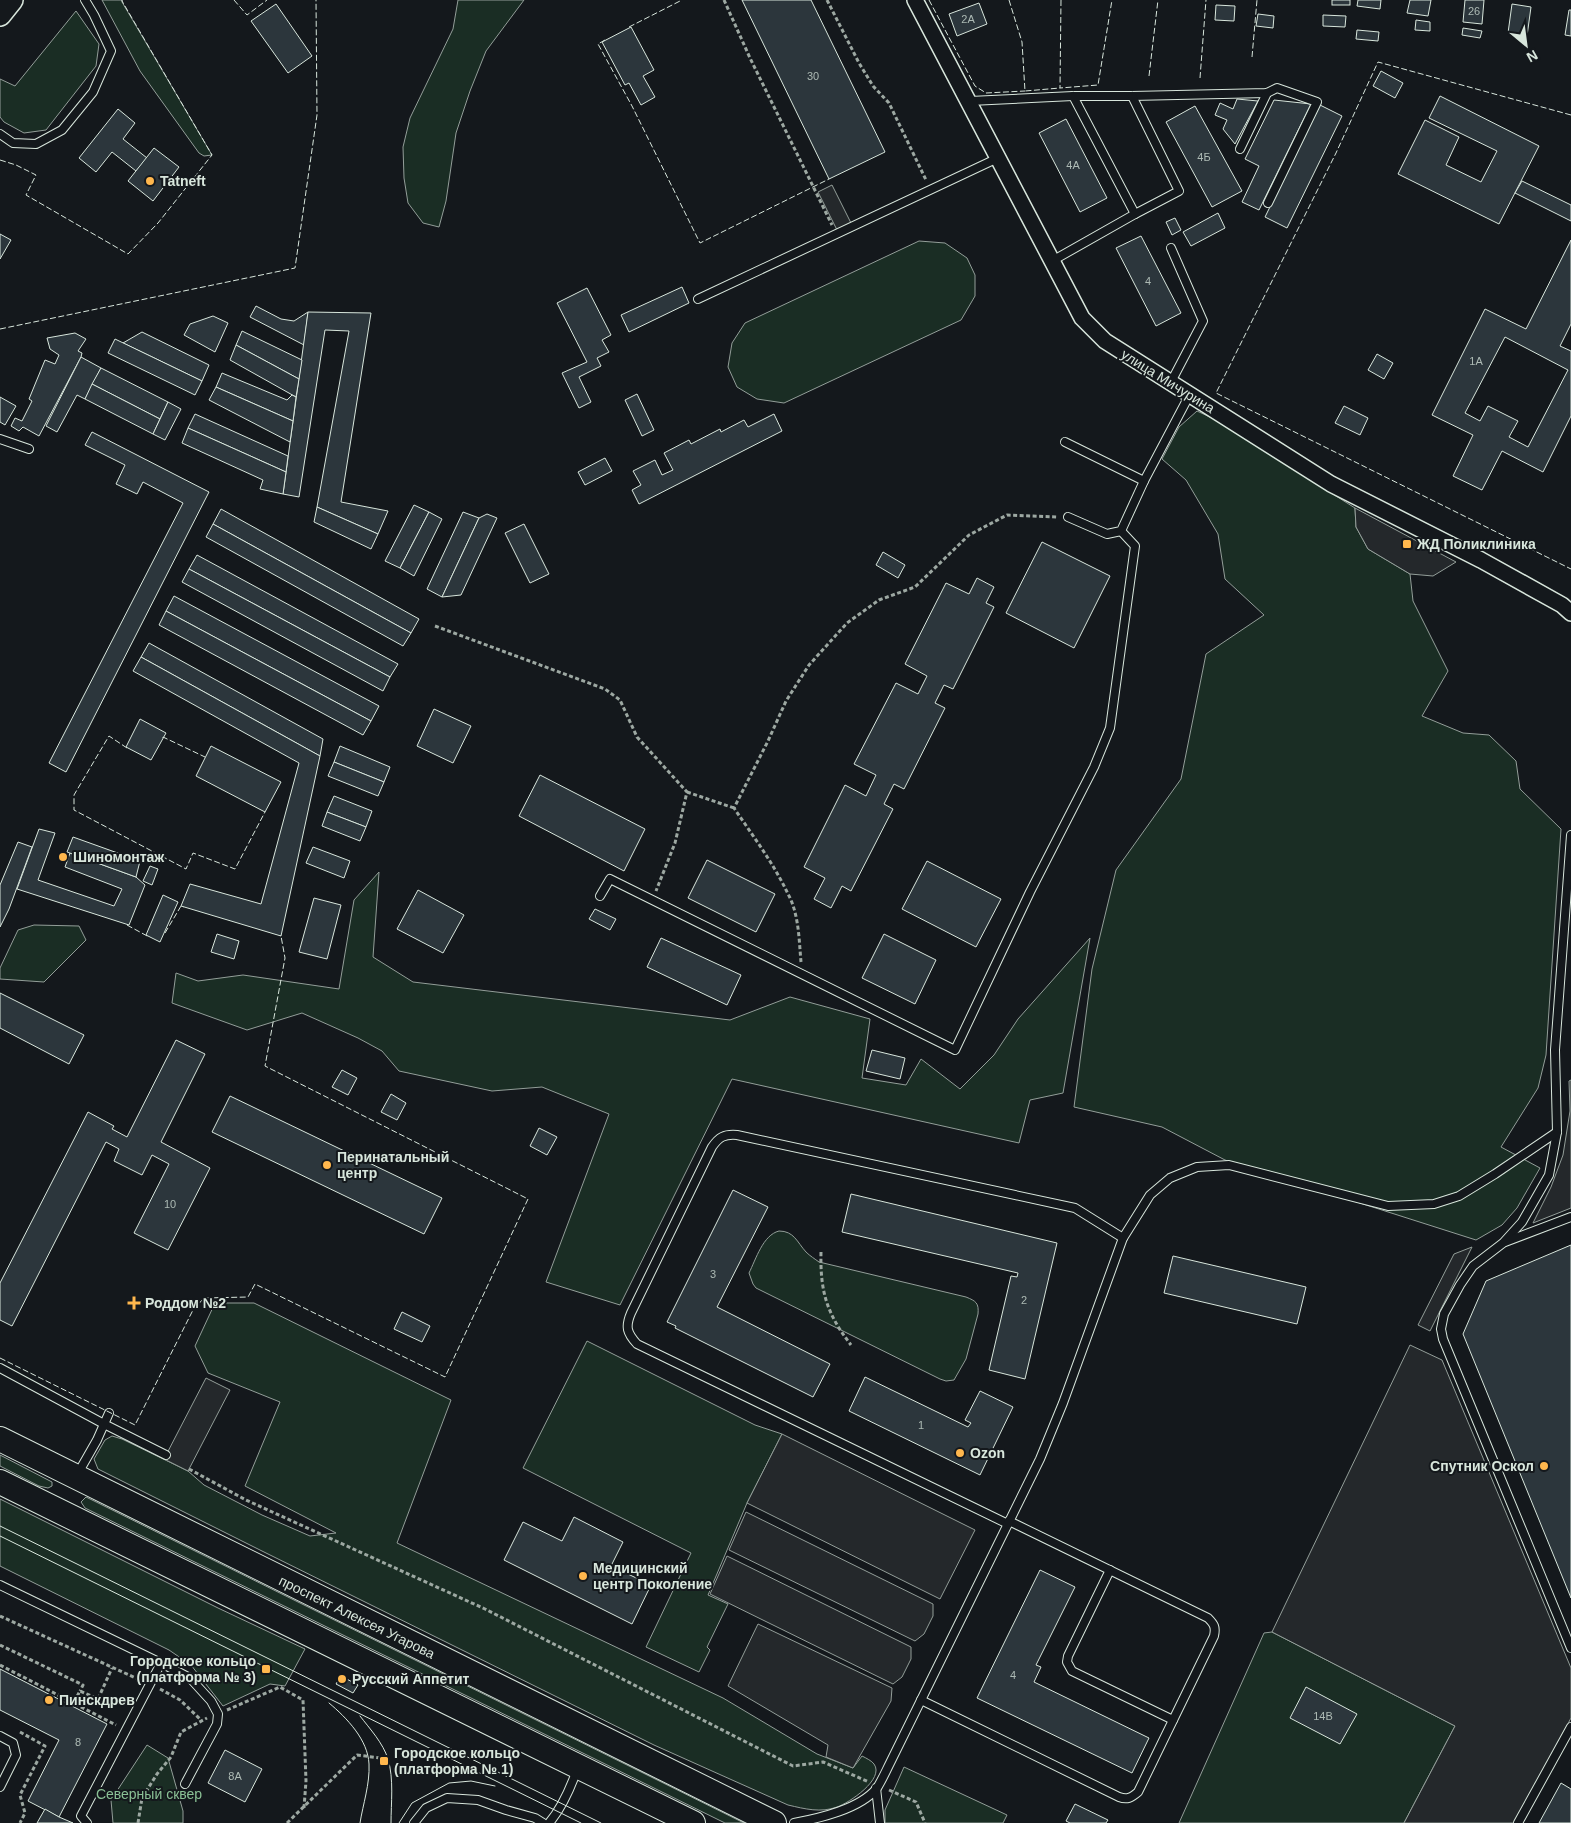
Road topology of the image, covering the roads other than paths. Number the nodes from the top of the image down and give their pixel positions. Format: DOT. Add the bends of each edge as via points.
graph roads {
  1 [pos="12,0"];
  2 [pos="85,0"];
  3 [pos="915,0"];
  4 [pos="0,15"];
  5 [pos="1267,93"];
  6 [pos="1073,96"];
  7 [pos="1132,96"];
  8 [pos="970,101"];
  9 [pos="0,134"];
  10 [pos="1240,149"];
  11 [pos="998,158"];
  12 [pos="1268,203"];
  13 [pos="1135,214"];
  14 [pos="1171,248"];
  15 [pos="1052,261"];
  16 [pos="698,300"];
  17 [pos="1170,382"];
  18 [pos="1190,394"];
  19 [pos="0,439"];
  20 [pos="1065,442"];
  21 [pos="29,449"];
  22 [pos="1144,481"];
  23 [pos="1068,518"];
  24 [pos="1121,531"];
  25 [pos="1571,613"];
  26 [pos="1571,835"];
  27 [pos="600,896"];
  28 [pos="1557,1132"];
  29 [pos="1571,1217"];
  30 [pos="1123,1238"];
  31 [pos="1503,1243"];
  32 [pos="0,1368"];
  33 [pos="109,1412"];
  34 [pos="104,1424"];
  35 [pos="0,1439"];
  36 [pos="166,1454"];
  37 [pos="76,1477"];
  38 [pos="0,1482"];
  39 [pos="60,1511"];
  40 [pos="1009,1523"];
  41 [pos="1110,1570"];
  42 [pos="0,1585"];
  43 [pos="1571,1648"];
  44 [pos="160,1663"];
  45 [pos="921,1700"];
  46 [pos="1173,1720"];
  47 [pos="1571,1727"];
  48 [pos="0,1736"];
  49 [pos="578,1767"];
  50 [pos="185,1784"];
  51 [pos="0,1786"];
  52 [pos="877,1787"];
  53 [pos="87,1823"];
  54 [pos="414,1823"];
  55 [pos="543,1823"];
  56 [pos="549,1823"];
  57 [pos="693,1823"];
  58 [pos="774,1823"];
  59 [pos="794,1823"];
  60 [pos="880,1823"];
  61 [pos="1518,1823"];
  1 -- 4 [label="main road"];
  2 -- 9 [label="lane" via="111,51 93,92 62,130 36,144 12,143"];
  3 -- 8 [label="street, улица Мичурина"];
  5 -- 7 [label="lane"];
  5 -- 10 [label="lane"];
  5 -- 12 [label="lane" via="1277,88 1317,102"];
  6 -- 7 [label="lane"];
  6 -- 8 [label="lane"];
  6 -- 13 [label="lane"];
  7 -- 13 [label="lane" via="1179,191"];
  8 -- 11 [label="street, улица Мичурина"];
  11 -- 15 [label="street, улица Мичурина"];
  11 -- 16 [label="lane"];
  13 -- 15 [label="lane"];
  14 -- 17 [label="lane" via="1203,321"];
  15 -- 17 [label="street, улица Мичурина" via="1082,318 1104,341"];
  17 -- 18 [label="street, улица Мичурина"];
  18 -- 22 [label="lane"];
  18 -- 25 [label="street, улица Мичурина" via="1331,484 1489,565"];
  19 -- 21 [label="lane"];
  20 -- 22 [label="lane"];
  22 -- 24 [label="lane"];
  23 -- 24 [label="lane" via="1107,534"];
  24 -- 27 [label="lane" via="1135,546 1110,728 955,1050 610,879"];
  26 -- 28 [label="lane" via="1555,1050"];
  28 -- 30 [label="lane" via="1459,1196 1434,1204 1388,1206 1230,1165 1197,1167 1170,1178 1150,1195"];
  28 -- 31 [label="lane" via="1549,1175 1522,1222"];
  29 -- 31 [label="lane"];
  30 -- 40 [label="lane" via="1055,1422"];
  30 -- 40 [label="lane" via="1075,1208 725,1135 712,1147 631,1312 626,1326 637,1344"];
  31 -- 43 [label="lane" via="1474,1266 1460,1285 1444,1314 1441,1329"];
  32 -- 34 [label="lane"];
  33 -- 34 [label="lane"];
  34 -- 36 [label="lane"];
  34 -- 37 [label="lane"];
  35 -- 37 [label="main road, проспект Алексея Угарова"];
  37 -- 39 [label="main road"];
  37 -- 58 [label="main road, проспект Алексея Угарова"];
  38 -- 39 [label="main road"];
  39 -- 49 [label="main road"];
  40 -- 41 [label="lane"];
  40 -- 45 [label="lane"];
  41 -- 46 [label="lane" via="1208,1618 1216,1629"];
  41 -- 46 [label="lane" via="1068,1656 1068,1666 1072,1671"];
  42 -- 44 [label="lane"];
  44 -- 50 [label="lane" via="190,1678 218,1714 217,1724"];
  44 -- 53 [label="lane" via="81,1816"];
  45 -- 46 [label="lane" via="1126,1799 1138,1792"];
  45 -- 52 [label="lane"];
  47 -- 61 [label="lane"];
  48 -- 51 [label="lane" via="13,1743 16,1755"];
  49 -- 56 [label="lane" via="570,1791"];
  49 -- 57 [label="main road"];
  52 -- 59 [label="lane" via="840,1811"];
  52 -- 60 [label="lane"];
  54 -- 55 [label="lane" via="426,1808 447,1798 478,1800"];
}
